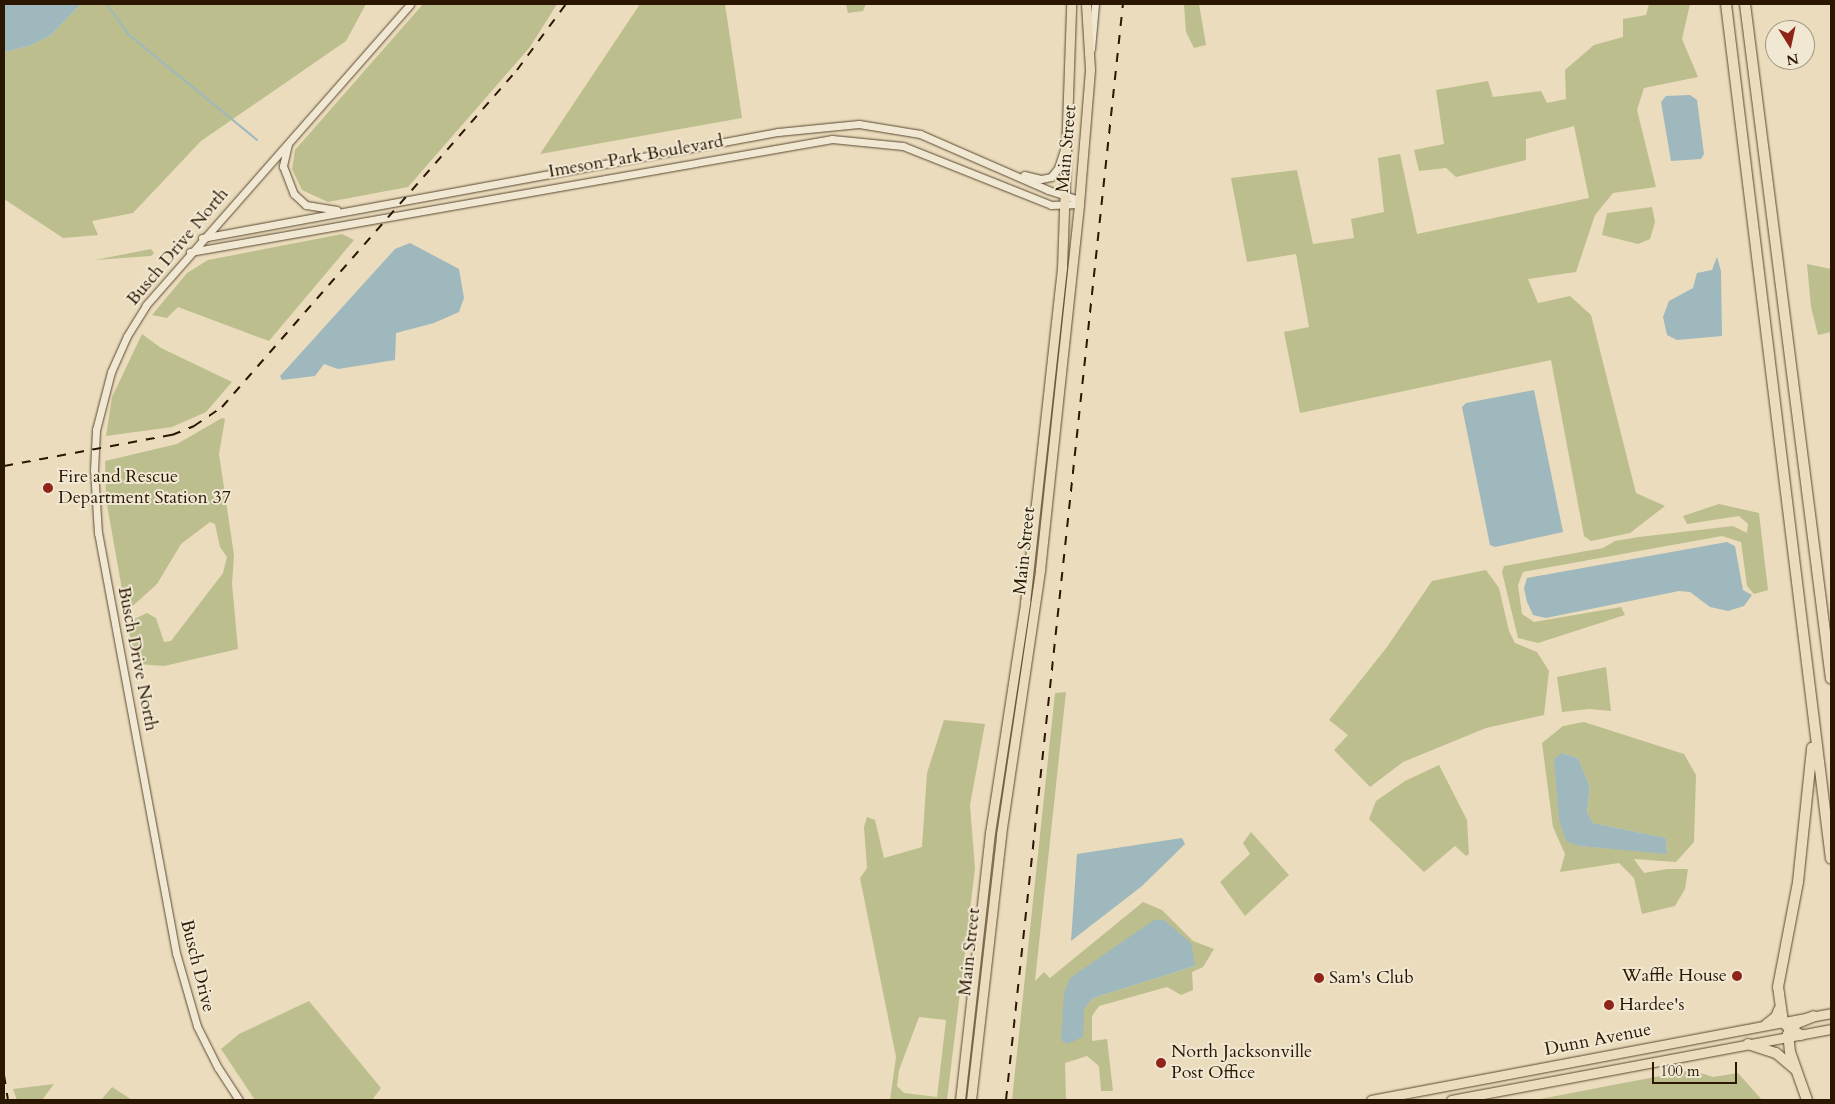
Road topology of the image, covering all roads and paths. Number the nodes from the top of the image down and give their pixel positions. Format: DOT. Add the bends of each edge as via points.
graph roads {
  1 [pos="410,4"];
  2 [pos="1071,4"];
  3 [pos="1086,4"];
  4 [pos="1095,4"];
  5 [pos="1726,4"];
  6 [pos="1745,4"];
  7 [pos="1090,54"];
  8 [pos="1068,137"];
  9 [pos="289,141"];
  10 [pos="999,166"];
  11 [pos="1065,201"];
  12 [pos="1079,202"];
  13 [pos="358,210"];
  14 [pos="202,238"];
  15 [pos="190,252"];
  16 [pos="1831,679"];
  17 [pos="1814,722"];
  18 [pos="159,859"];
  19 [pos="1831,859"];
  20 [pos="1779,1010"];
  21 [pos="1831,1013"];
  22 [pos="1814,1016"];
  23 [pos="1766,1025"];
  24 [pos="1831,1029"];
  25 [pos="1787,1030"];
  26 [pos="1801,1035"];
  27 [pos="1748,1044"];
  28 [pos="1797,1071"];
  29 [pos="239,1100"];
  30 [pos="960,1100"];
  31 [pos="971,1100"];
  32 [pos="1371,1100"];
  33 [pos="1452,1100"];
  34 [pos="1807,1100"];
  1 -- 9 [label="street, Busch Drive North"];
  2 -- 8 [label="main road, Main Street"];
  3 -- 7 [label="main road, Main Street"];
  4 -- 7 [label="street"];
  5 -- 17 [label="highway"];
  6 -- 16 [label="highway"];
  7 -- 12 [label="main road, Main Street"];
  8 -- 10 [label="street" via="1058,168 1051,176 1030,177"];
  8 -- 11 [label="main road, Main Street"];
  9 -- 13 [label="street" via="283,166 294,194 317,209"];
  9 -- 14 [label="street, Busch Drive North"];
  10 -- 11 [label="street, Imeson Park Boulevard"];
  10 -- 13 [label="street, Imeson Park Boulevard" via="920,134 859,124 778,132"];
  11 -- 12 [label="street, Imeson Park Boulevard"];
  11 -- 15 [label="street, Imeson Park Boulevard" via="1051,205 902,146 832,139"];
  11 -- 30 [label="main road, Main Street" via="1062,268 1029,570 990,833"];
  12 -- 31 [label="main road, Main Street" via="1040,570 1001,835"];
  13 -- 14 [label="street, Imeson Park Boulevard"];
  14 -- 15 [label="street, Busch Drive North"];
  15 -- 18 [label="street, Busch Drive North" via="146,305 120,349 102,398 94,449 98,533"];
  17 -- 19 [label="highway"];
  17 -- 20 [label="highway" via="1798,882 1779,977"];
  18 -- 29 [label="street, Busch Drive" via="188,1002 215,1061"];
  20 -- 23 [label="highway"];
  20 -- 25 [label="highway"];
  21 -- 22 [label="main road"];
  22 -- 25 [label="highway"];
  23 -- 25 [label="main road, Dunn Avenue"];
  23 -- 32 [label="main road, Dunn Avenue"];
  24 -- 26 [label="main road"];
  25 -- 26 [label="highway"];
  25 -- 27 [label="main road, Dunn Avenue"];
  25 -- 28 [label="highway"];
  27 -- 28 [label="highway" via="1776,1052"];
  27 -- 33 [label="main road, Dunn Avenue"];
  28 -- 34 [label="highway"];
}
